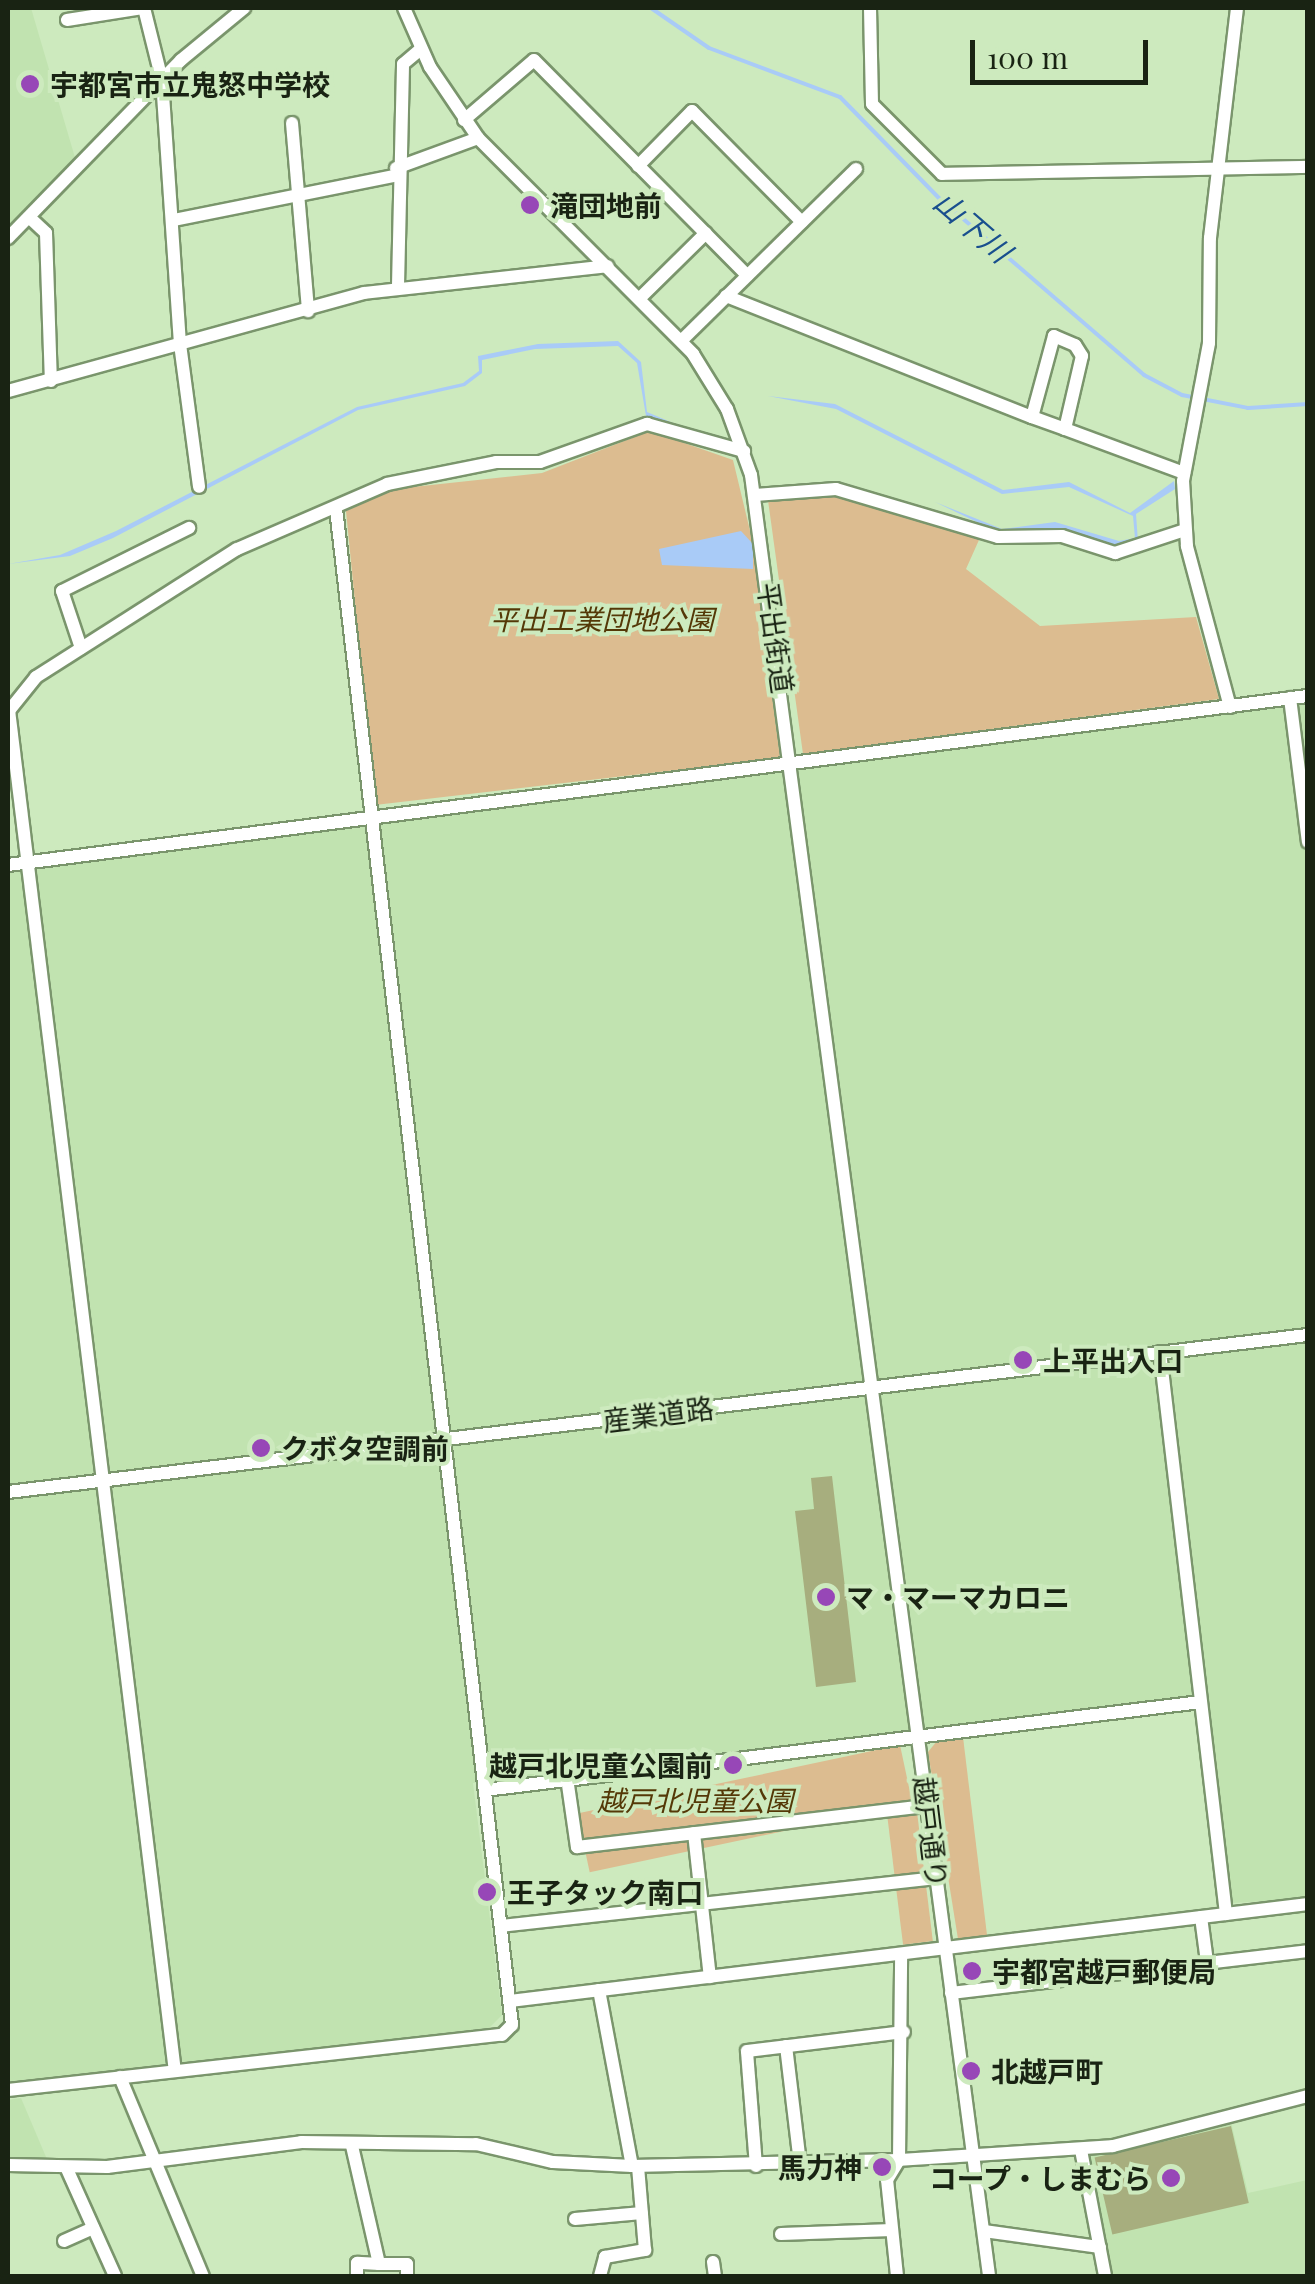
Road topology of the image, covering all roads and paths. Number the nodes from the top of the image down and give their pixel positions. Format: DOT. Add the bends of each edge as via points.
graph roads {
  1 [pos="244,8"];
  2 [pos="404,8"];
  3 [pos="870,8"];
  4 [pos="1237,8"];
  5 [pos="67,20"];
  6 [pos="421,48"];
  7 [pos="162,80"];
  8 [pos="464,120"];
  9 [pos="292,123"];
  10 [pos="478,138"];
  11 [pos="638,166"];
  12 [pos="1308,167"];
  13 [pos="856,168"];
  14 [pos="1218,168"];
  15 [pos="396,172"];
  16 [pos="296,196"];
  17 [pos="30,218"];
  18 [pos="174,220"];
  19 [pos="802,222"];
  20 [pos="706,233"];
  21 [pos="8,238"];
  22 [pos="608,266"];
  23 [pos="747,275"];
  24 [pos="398,286"];
  25 [pos="726,296"];
  26 [pos="641,297"];
  27 [pos="308,311"];
  28 [pos="682,340"];
  29 [pos="180,344"];
  30 [pos="51,381"];
  31 [pos="8,391"];
  32 [pos="1032,416"];
  33 [pos="1065,430"];
  34 [pos="744,451"];
  35 [pos="1184,473"];
  36 [pos="199,487"];
  37 [pos="755,495"];
  38 [pos="336,509"];
  39 [pos="189,528"];
  40 [pos="1185,530"];
  41 [pos="81,648"];
  42 [pos="1308,696"];
  43 [pos="1290,698"];
  44 [pos="1230,707"];
  45 [pos="8,711"];
  46 [pos="792,762"];
  47 [pos="368,818"];
  48 [pos="1308,842"];
  49 [pos="30,862"];
  50 [pos="8,865"];
  51 [pos="1308,1335"];
  52 [pos="1160,1352"];
  53 [pos="874,1388"];
  54 [pos="442,1440"];
  55 [pos="104,1480"];
  56 [pos="8,1492"];
  57 [pos="1201,1702"];
  58 [pos="918,1736"];
  59 [pos="567,1778"];
  60 [pos="484,1790"];
  61 [pos="928,1806"];
  62 [pos="694,1833"];
  63 [pos="936,1878"];
  64 [pos="702,1904"];
  65 [pos="1308,1904"];
  66 [pos="1226,1914"];
  67 [pos="1201,1917"];
  68 [pos="501,1926"];
  69 [pos="946,1950"];
  70 [pos="1308,1950"];
  71 [pos="901,1956"];
  72 [pos="1207,1962"];
  73 [pos="710,1977"];
  74 [pos="599,1990"];
  75 [pos="951,1992"];
  76 [pos="510,2001"];
  77 [pos="904,2032"];
  78 [pos="786,2046"];
  79 [pos="175,2071"];
  80 [pos="120,2077"];
  81 [pos="8,2090"];
  82 [pos="1308,2096"];
  83 [pos="352,2146"];
  84 [pos="1081,2150"];
  85 [pos="973,2155"];
  86 [pos="899,2160"];
  87 [pos="155,2162"];
  88 [pos="800,2164"];
  89 [pos="8,2165"];
  90 [pos="635,2166"];
  91 [pos="756,2166"];
  92 [pos="67,2169"];
  93 [pos="642,2213"];
  94 [pos="575,2219"];
  95 [pos="93,2228"];
  96 [pos="892,2230"];
  97 [pos="984,2231"];
  98 [pos="781,2234"];
  99 [pos="64,2241"];
  100 [pos="1100,2247"];
  101 [pos="379,2264"];
  102 [pos="115,2276"];
  103 [pos="203,2276"];
  104 [pos="357,2276"];
  105 [pos="407,2276"];
  106 [pos="600,2276"];
  107 [pos="897,2276"];
  108 [pos="990,2276"];
  109 [pos="1105,2276"];
  1 -- 7 [label="street"];
  2 -- 6 [label="street, 平出街道"];
  3 -- 14 [label="street" via="872,104 936,172"];
  4 -- 14 [label="street"];
  5 -- 7 [label="street" via="144,8"];
  6 -- 8 [label="street, 平出街道"];
  6 -- 15 [label="street" via="403,64"];
  7 -- 17 [label="street"];
  7 -- 18 [label="street"];
  8 -- 10 [label="street, 平出街道"];
  8 -- 11 [label="street" via="534,60"];
  9 -- 16 [label="street"];
  10 -- 15 [label="street"];
  10 -- 22 [label="street, 平出街道"];
  11 -- 19 [label="street" via="692,111"];
  11 -- 20 [label="street"];
  12 -- 14 [label="street"];
  13 -- 19 [label="street"];
  14 -- 35 [label="street" via="1208,343"];
  15 -- 16 [label="street"];
  15 -- 24 [label="street"];
  16 -- 18 [label="street"];
  16 -- 27 [label="street"];
  17 -- 21 [label="street"];
  17 -- 30 [label="street" via="46,234"];
  18 -- 29 [label="street"];
  19 -- 23 [label="street"];
  20 -- 23 [label="street"];
  20 -- 26 [label="street"];
  22 -- 24 [label="street"];
  22 -- 26 [label="street, 平出街道"];
  23 -- 25 [label="street"];
  24 -- 27 [label="street"];
  25 -- 28 [label="street"];
  25 -- 32 [label="street"];
  26 -- 28 [label="street, 平出街道"];
  27 -- 29 [label="street"];
  28 -- 34 [label="street, 平出街道" via="721,397"];
  29 -- 30 [label="street"];
  29 -- 36 [label="street"];
  30 -- 31 [label="street"];
  32 -- 33 [label="street"];
  32 -- 33 [label="street" via="1054,336 1082,356"];
  33 -- 35 [label="street"];
  34 -- 37 [label="street, 平出街道"];
  34 -- 38 [label="street" via="647,424 540,462 496,462 387,484"];
  35 -- 40 [label="street"];
  37 -- 40 [label="street" via="836,488 998,537 1062,536 1115,553"];
  37 -- 46 [label="street, 平出街道"];
  38 -- 41 [label="street" via="254,540"];
  38 -- 47 [label="street"];
  39 -- 41 [label="street" via="62,591"];
  40 -- 44 [label="street"];
  41 -- 45 [label="street" via="36,677"];
  42 -- 43 [label="street"];
  43 -- 44 [label="street"];
  43 -- 48 [label="street"];
  44 -- 46 [label="street"];
  45 -- 49 [label="street"];
  46 -- 47 [label="street"];
  46 -- 53 [label="street, 平出街道"];
  47 -- 49 [label="street"];
  47 -- 54 [label="street"];
  49 -- 50 [label="street"];
  49 -- 55 [label="street"];
  51 -- 52 [label="street, 産業道路"];
  52 -- 53 [label="street, 産業道路"];
  52 -- 57 [label="street"];
  53 -- 54 [label="street, 産業道路"];
  53 -- 58 [label="street, 越戸通り"];
  54 -- 55 [label="street, 産業道路"];
  54 -- 60 [label="street"];
  55 -- 56 [label="street, 産業道路"];
  55 -- 79 [label="street"];
  57 -- 58 [label="street"];
  57 -- 66 [label="street"];
  58 -- 59 [label="street"];
  58 -- 61 [label="street, 越戸通り"];
  59 -- 60 [label="street"];
  59 -- 62 [label="street" via="576,1847"];
  60 -- 68 [label="street"];
  61 -- 62 [label="street"];
  61 -- 63 [label="street, 越戸通り"];
  62 -- 64 [label="street"];
  63 -- 64 [label="street"];
  63 -- 69 [label="street, 越戸通り"];
  64 -- 68 [label="street"];
  64 -- 73 [label="street"];
  65 -- 66 [label="street"];
  66 -- 67 [label="street"];
  67 -- 69 [label="street"];
  67 -- 72 [label="street"];
  68 -- 76 [label="street"];
  69 -- 71 [label="street"];
  69 -- 75 [label="street, 越戸通り"];
  70 -- 72 [label="street"];
  71 -- 73 [label="street"];
  71 -- 77 [label="street"];
  72 -- 75 [label="street"];
  73 -- 74 [label="street"];
  74 -- 76 [label="street"];
  74 -- 90 [label="street"];
  75 -- 85 [label="street, 越戸通り"];
  76 -- 79 [label="street" via="512,2026 502,2035"];
  77 -- 78 [label="street"];
  77 -- 86 [label="street"];
  78 -- 88 [label="street"];
  78 -- 91 [label="street" via="747,2051"];
  79 -- 80 [label="street"];
  80 -- 81 [label="street"];
  80 -- 87 [label="street"];
  82 -- 84 [label="street"];
  83 -- 87 [label="street" via="301,2142"];
  83 -- 90 [label="street" via="476,2144 553,2162"];
  83 -- 101 [label="street"];
  84 -- 85 [label="street"];
  84 -- 100 [label="street"];
  85 -- 86 [label="street"];
  85 -- 97 [label="street, 越戸通り"];
  86 -- 88 [label="street"];
  86 -- 96 [label="street" via="887,2180"];
  87 -- 92 [label="street"];
  87 -- 103 [label="street"];
  88 -- 91 [label="street"];
  89 -- 92 [label="street"];
  90 -- 91 [label="street"];
  90 -- 93 [label="street"];
  92 -- 95 [label="street"];
  93 -- 94 [label="street"];
  93 -- 106 [label="street" via="645,2250 605,2257"];
  95 -- 99 [label="street"];
  95 -- 102 [label="street"];
  96 -- 98 [label="street"];
  96 -- 107 [label="street"];
  97 -- 100 [label="street"];
  97 -- 108 [label="street, 越戸通り"];
  100 -- 109 [label="street"];
  101 -- 104 [label="street" via="357,2263"];
  101 -- 105 [label="street" via="407,2264"];
}
